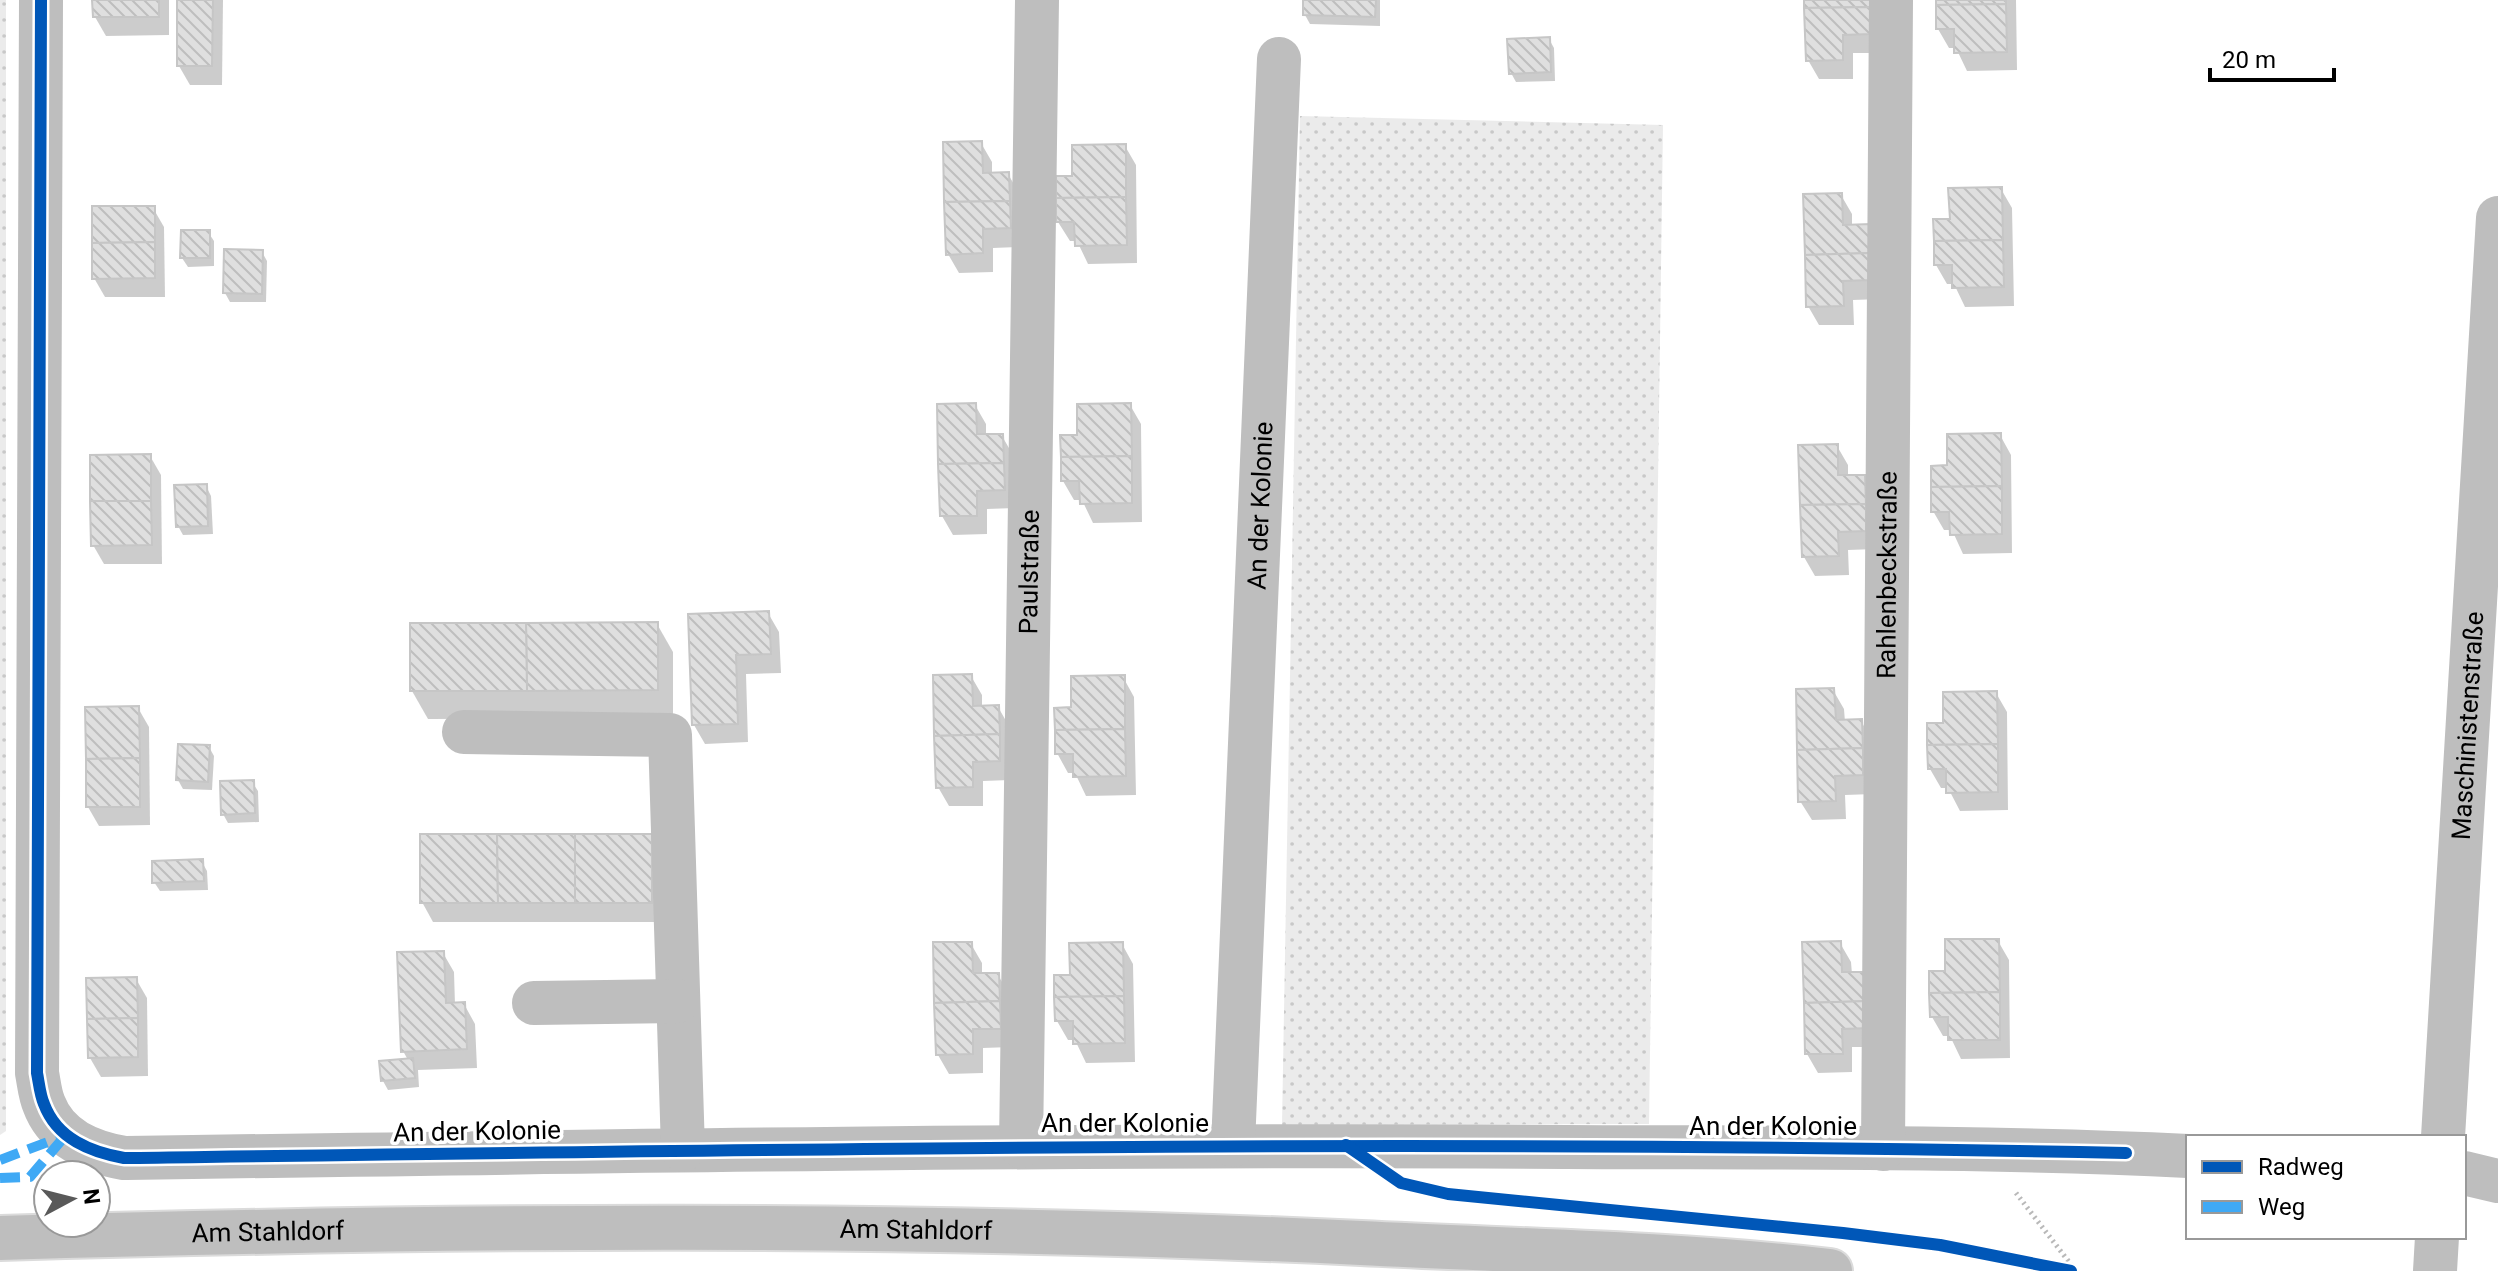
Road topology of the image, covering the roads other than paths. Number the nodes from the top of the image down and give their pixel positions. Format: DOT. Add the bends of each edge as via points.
graph roads {
  1 [pos="41,0"];
  2 [pos="1037,0"];
  3 [pos="1891,0"];
  4 [pos="1279,59"];
  5 [pos="2498,218"];
  6 [pos="464,732"];
  7 [pos="678,1001"];
  8 [pos="534,1003"];
  9 [pos="2443,1135"];
  10 [pos="1233,1145"];
  11 [pos="1021,1146"];
  12 [pos="1883,1149"];
  13 [pos="683,1150"];
  14 [pos="2186,1156"];
  15 [pos="2466,1173"];
  16 [pos="2498,1181"];
  17 [pos="0,1238"];
  18 [pos="2437,1239"];
  19 [pos="1830,1271"];
  20 [pos="2435,1271"];
  1 -- 13 [label="street, An der Kolonie" via="37,1073 44,1105 65,1136 96,1153 124,1158"];
  2 -- 11 [label="street, Paulstraße"];
  3 -- 12 [label="street, Rahlenbeckstraße"];
  4 -- 10 [label="street, An der Kolonie"];
  5 -- 9 [label="street, Maschinistenstraße"];
  6 -- 7 [label="street" via="670,735"];
  7 -- 8 [label="street"];
  7 -- 13 [label="street"];
  10 -- 11 [label="street, An der Kolonie"];
  10 -- 12 [label="street, An der Kolonie"];
  11 -- 13 [label="street, An der Kolonie"];
  12 -- 14 [label="street, An der Kolonie"];
  15 -- 16 [label="street"];
  17 -- 19 [label="street, Am Stahldorf" via="515,1228 986,1229 1680,1259"];
  18 -- 20 [label="street"];
}
